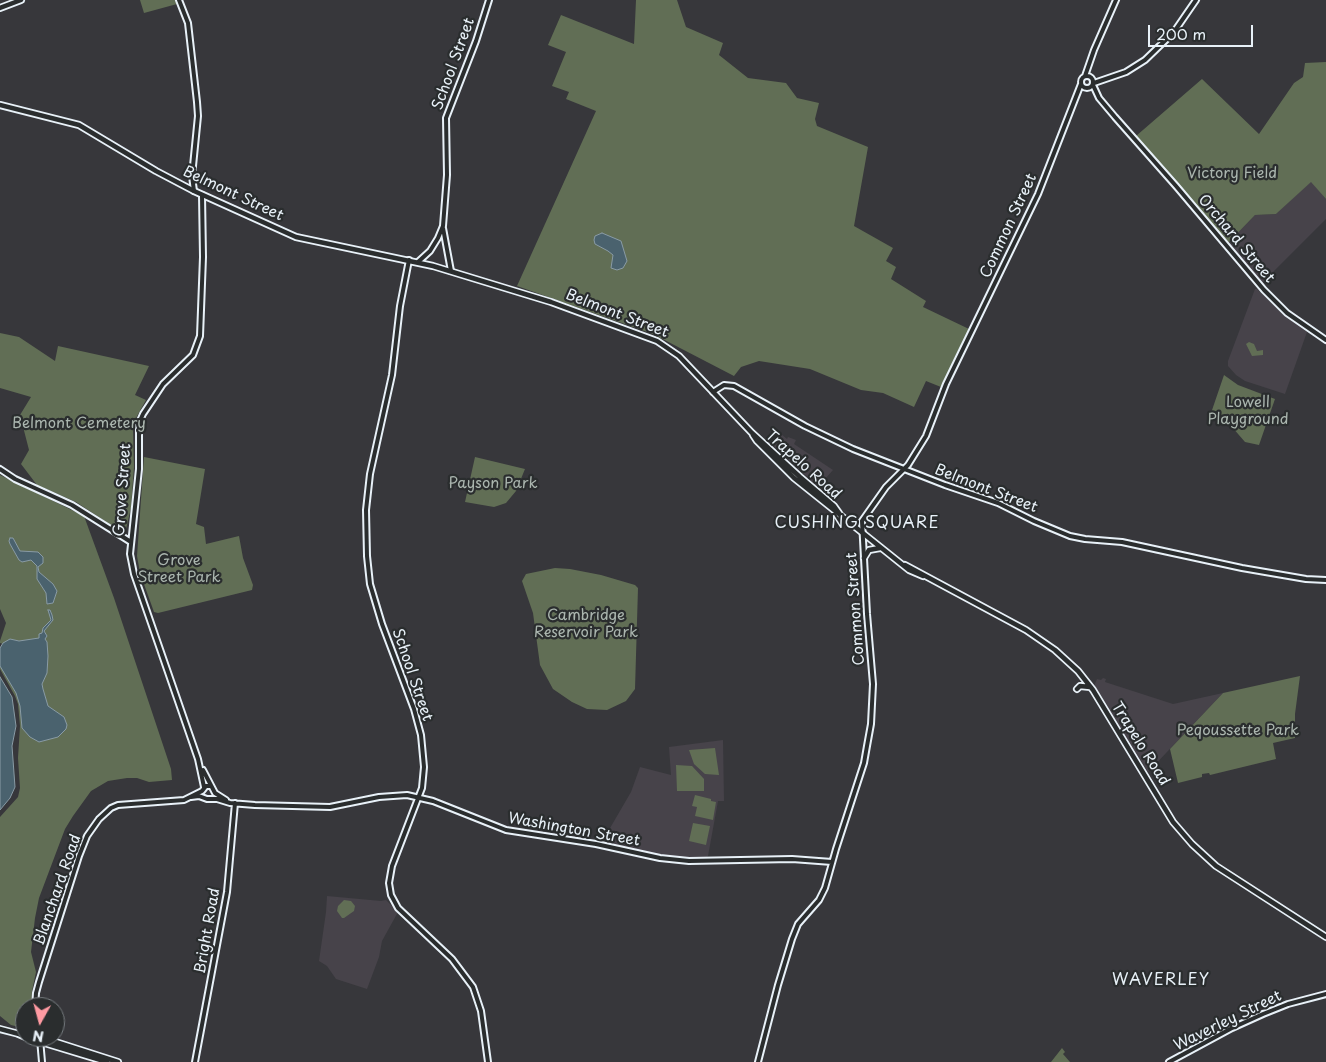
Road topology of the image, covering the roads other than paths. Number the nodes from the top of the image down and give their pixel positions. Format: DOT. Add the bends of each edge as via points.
graph roads {
  1 [pos="20,0"];
  2 [pos="179,0"];
  3 [pos="489,0"];
  4 [pos="1116,0"];
  5 [pos="1196,0"];
  6 [pos="0,8"];
  7 [pos="1090,63"];
  8 [pos="1085,76"];
  9 [pos="1091,77"];
  10 [pos="1108,77"];
  11 [pos="1081,84"];
  12 [pos="1094,84"];
  13 [pos="1087,89"];
  14 [pos="1076,96"];
  15 [pos="1099,98"];
  16 [pos="0,105"];
  17 [pos="194,192"];
  18 [pos="202,195"];
  19 [pos="443,226"];
  20 [pos="409,260"];
  21 [pos="418,262"];
  22 [pos="451,271"];
  23 [pos="1326,340"];
  24 [pos="713,392"];
  25 [pos="0,469"];
  26 [pos="903,470"];
  27 [pos="862,532"];
  28 [pos="131,542"];
  29 [pos="882,548"];
  30 [pos="864,558"];
  31 [pos="1326,580"];
  32 [pos="1090,687"];
  33 [pos="1077,689"];
  34 [pos="200,766"];
  35 [pos="210,786"];
  36 [pos="203,789"];
  37 [pos="215,793"];
  38 [pos="419,796"];
  39 [pos="191,797"];
  40 [pos="203,797"];
  41 [pos="211,798"];
  42 [pos="232,803"];
  43 [pos="832,862"];
  44 [pos="1326,937"];
  45 [pos="1326,994"];
  46 [pos="36,997"];
  47 [pos="0,1029"];
  48 [pos="15,1033"];
  49 [pos="65,1046"];
  50 [pos="41,1047"];
  51 [pos="63,1047"];
  52 [pos="42,1062"];
  53 [pos="107,1062"];
  54 [pos="118,1062"];
  55 [pos="195,1062"];
  56 [pos="488,1062"];
  57 [pos="758,1062"];
  58 [pos="1170,1062"];
  1 -- 6 [label="main road"];
  2 -- 17 [label="street" via="189,28 198,116 192,176"];
  3 -- 19 [label="street, School Street" via="446,118 447,175"];
  4 -- 7 [label="street"];
  5 -- 10 [label="street" via="1174,32 1149,57 1130,70"];
  7 -- 8 [label="street"];
  7 -- 9 [label="street"];
  8 -- 9 [label="street"];
  8 -- 11 [label="street"];
  9 -- 10 [label="street"];
  9 -- 12 [label="street"];
  10 -- 12 [label="street"];
  11 -- 13 [label="street"];
  11 -- 14 [label="street, Common Street"];
  12 -- 13 [label="street"];
  12 -- 15 [label="street, Orchard Street"];
  13 -- 14 [label="street"];
  13 -- 15 [label="street, Orchard Street"];
  14 -- 26 [label="street, Common Street" via="1034,203 946,384 927,434"];
  15 -- 23 [label="street, Orchard Street" via="1273,300"];
  16 -- 17 [label="main road, Belmont Street" via="75,124"];
  17 -- 18 [label="main road, Belmont Street"];
  18 -- 20 [label="main road, Belmont Street" via="296,237"];
  18 -- 28 [label="street, Grove Street" via="200,336 193,356 165,382 139,423 139,465"];
  19 -- 21 [label="street, School Street" via="430,251"];
  19 -- 22 [label="street, School Street"];
  20 -- 21 [label="main road, Belmont Street"];
  20 -- 38 [label="street, School Street" via="392,375 369,480 366,542 375,603 414,709 420,735 424,777"];
  21 -- 22 [label="main road, Belmont Street"];
  22 -- 24 [label="main road, Belmont Street" via="652,338 680,356"];
  24 -- 26 [label="street, Belmont Street" via="724,385 734,386 818,433"];
  24 -- 27 [label="main road, Trapelo Road" via="752,433"];
  25 -- 28 [label="street" via="18,481 72,505"];
  26 -- 27 [label="street, Common Street" via="864,517"];
  26 -- 31 [label="street, Belmont Street" via="995,502 1070,536 1122,542 1242,568"];
  27 -- 29 [label="main road, Trapelo Road"];
  27 -- 30 [label="street, Common Street"];
  28 -- 34 [label="street, Grove Street" via="134,574"];
  29 -- 30 [label="main road" via="870,549"];
  29 -- 32 [label="main road, Trapelo Road" via="924,576 1042,640 1068,661"];
  30 -- 43 [label="street, Common Street" via="872,680 870,734 860,778"];
  32 -- 33 [label="main road" via="1080,686"];
  32 -- 44 [label="main road, Trapelo Road" via="1173,822 1192,844 1216,866"];
  34 -- 35 [label="street, Grove Street"];
  34 -- 36 [label="street, Grove Street"];
  35 -- 36 [label="street"];
  35 -- 37 [label="street"];
  36 -- 39 [label="street, Blanchard Road"];
  36 -- 40 [label="street"];
  37 -- 41 [label="street"];
  37 -- 42 [label="street, Washington Street"];
  38 -- 42 [label="street, Washington Street" via="389,796 330,807"];
  38 -- 43 [label="street, Washington Street" via="506,830 660,858 689,862 792,859"];
  38 -- 56 [label="street, School Street" via="392,866 390,890 398,908 452,959 470,982 481,1011"];
  39 -- 40 [label="street, Blanchard Road"];
  39 -- 46 [label="street, Blanchard Road" via="118,805 99,819 79,856"];
  40 -- 41 [label="street"];
  41 -- 42 [label="street, Washington Street"];
  42 -- 55 [label="street, Bright Road" via="227,892"];
  43 -- 57 [label="street, Common Street" via="823,894 798,924 792,939"];
  45 -- 58 [label="street, Waverley Street" via="1263,1014"];
  47 -- 48 [label="main road"];
  49 -- 54 [label="main road"];
  50 -- 52 [label="street"];
  51 -- 53 [label="main road"];
}
